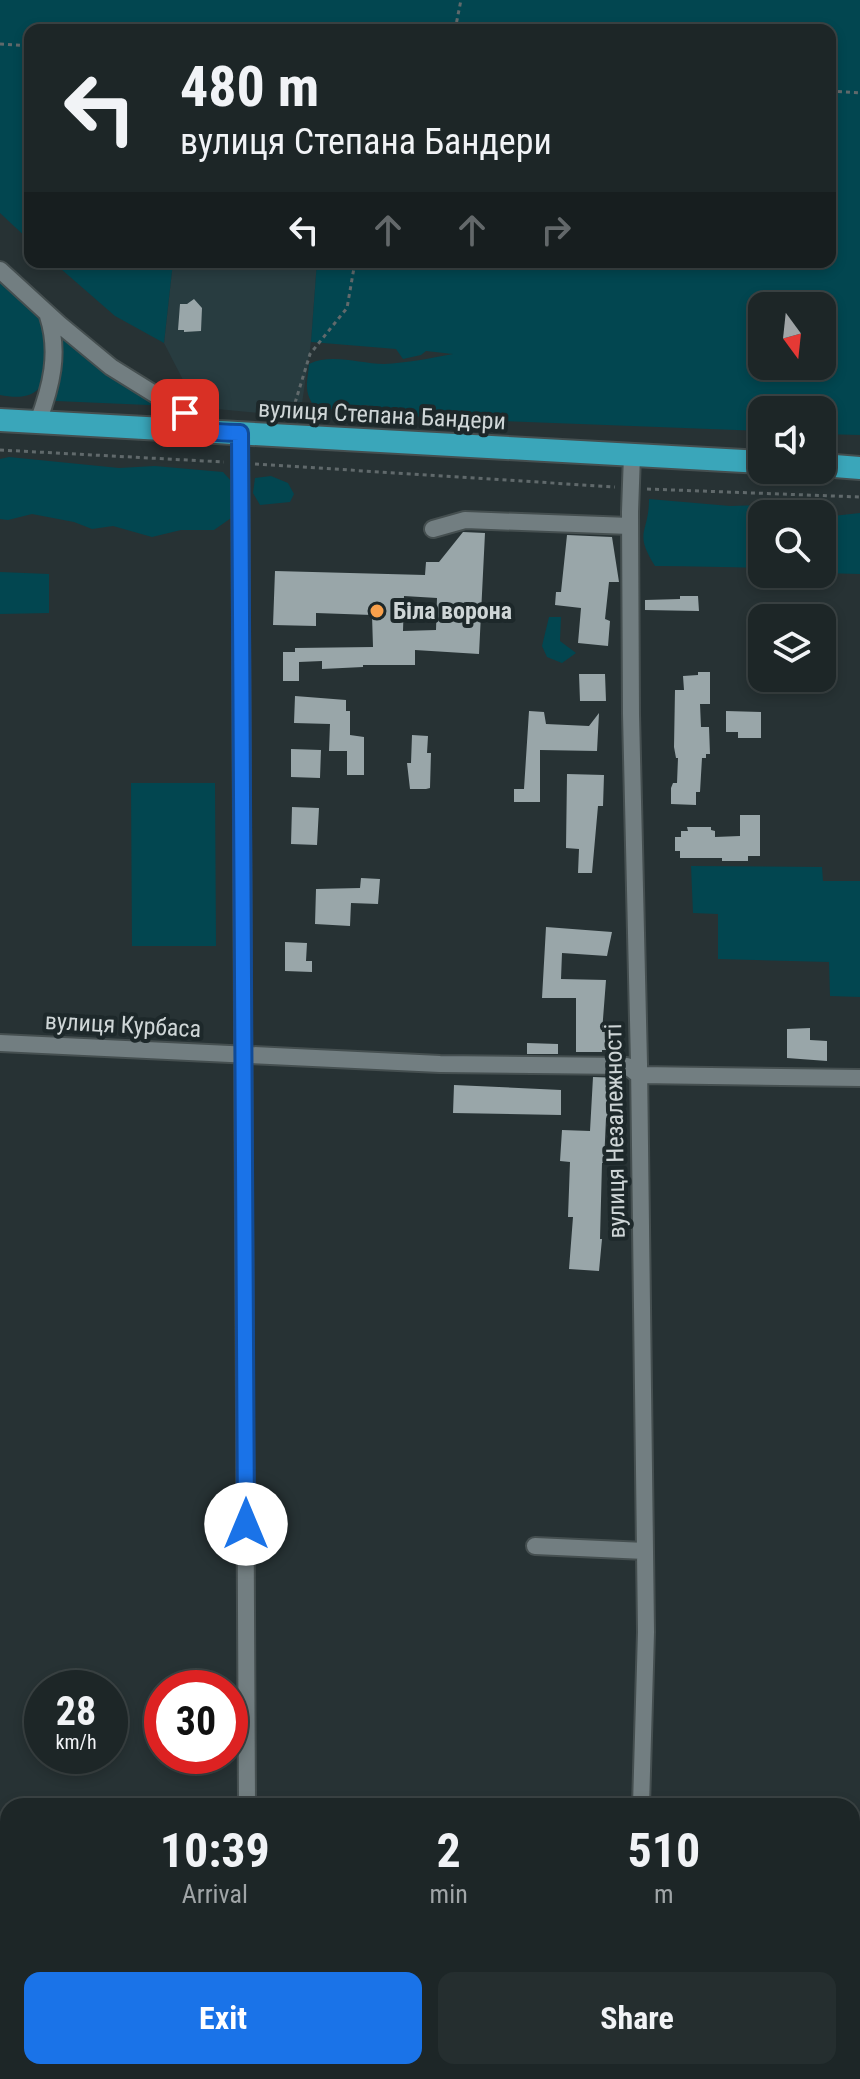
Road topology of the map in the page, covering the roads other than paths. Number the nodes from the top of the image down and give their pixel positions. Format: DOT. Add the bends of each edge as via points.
graph roads {
  1 [pos="0,270"];
  2 [pos="46,311"];
  3 [pos="0,420"];
  4 [pos="38,422"];
  5 [pos="206,432"];
  6 [pos="240,433"];
  7 [pos="632,455"];
  8 [pos="748,461"];
  9 [pos="836,466"];
  10 [pos="860,468"];
  11 [pos="630,526"];
  12 [pos="433,529"];
  13 [pos="0,1043"];
  14 [pos="245,1054"];
  15 [pos="639,1075"];
  16 [pos="860,1078"];
  17 [pos="535,1546"];
  18 [pos="645,1551"];
  19 [pos="247,1798"];
  20 [pos="641,1798"];
  1 -- 2 [label="street"];
  2 -- 4 [label="street" via="55,354"];
  2 -- 5 [label="street" via="111,367"];
  3 -- 4 [label="highway, вулиця Степана Бандери"];
  4 -- 5 [label="highway, вулиця Степана Бандери"];
  5 -- 6 [label="highway, вулиця Степана Бандери"];
  6 -- 7 [label="highway, вулиця Степана Бандери"];
  6 -- 14 [label="street"];
  7 -- 8 [label="highway, вулиця Степана Бандери"];
  7 -- 11 [label="street, вулиця Незалежності"];
  9 -- 10 [label="highway"];
  11 -- 12 [label="street" via="465,520"];
  11 -- 15 [label="street, вулиця Незалежності"];
  13 -- 14 [label="street, вулиця Курбаса"];
  14 -- 15 [label="street, вулиця Курбаса" via="627,1066"];
  14 -- 19 [label="street"];
  15 -- 16 [label="street, вулиця Курбаса"];
  15 -- 18 [label="street, вулиця Незалежності"];
  17 -- 18 [label="street"];
  18 -- 20 [label="street, вулиця Незалежності"];
}
